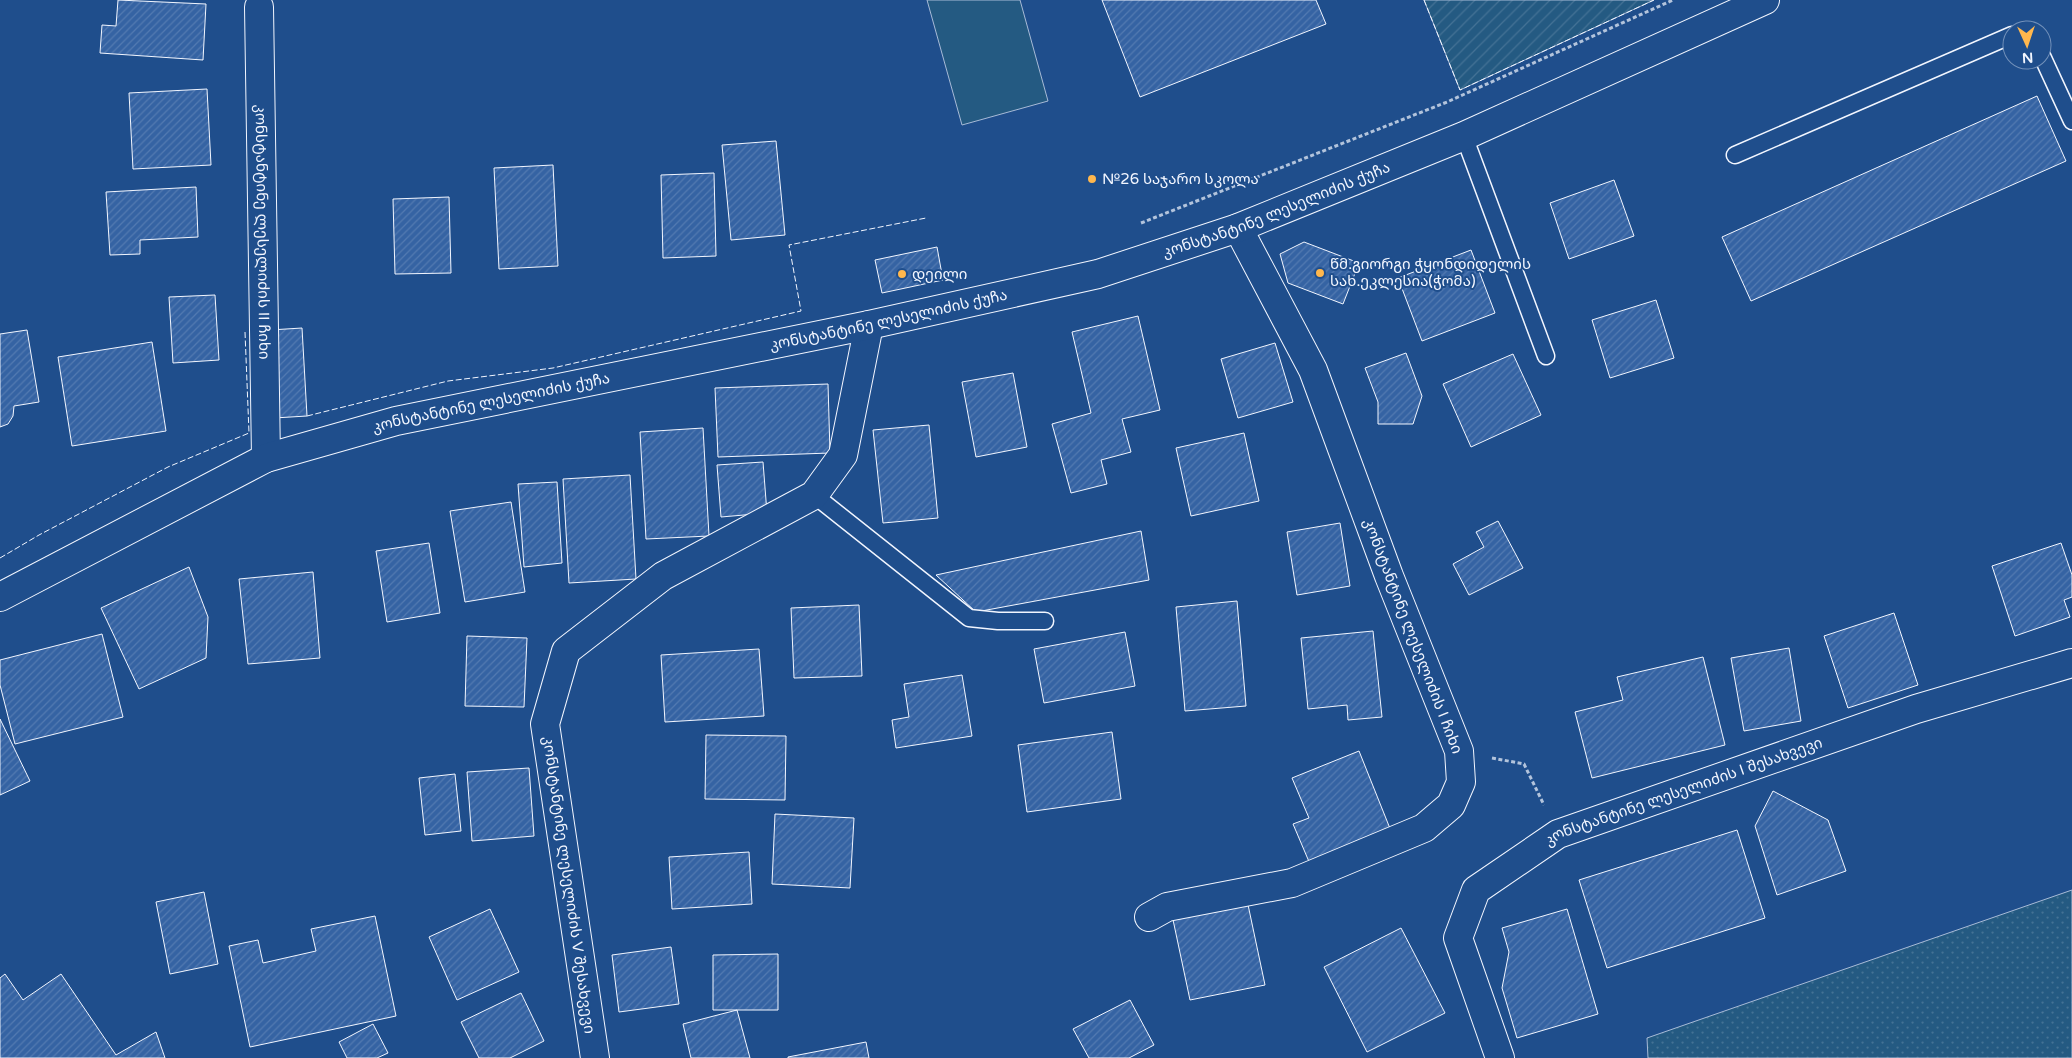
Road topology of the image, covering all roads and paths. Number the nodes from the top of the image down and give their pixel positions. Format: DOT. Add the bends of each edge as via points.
graph roads {
  1 [pos="1673,0"];
  2 [pos="1766,0"];
  3 [pos="259,7"];
  4 [pos="2002,39"];
  5 [pos="2048,70"];
  6 [pos="2072,121"];
  7 [pos="1464,136"];
  8 [pos="1735,155"];
  9 [pos="1135,226"];
  10 [pos="1238,228"];
  11 [pos="869,325"];
  12 [pos="1546,356"];
  13 [pos="266,458"];
  14 [pos="814,495"];
  15 [pos="0,597"];
  16 [pos="1045,621"];
  17 [pos="2072,663"];
  18 [pos="1524,764"];
  19 [pos="1558,834"];
  20 [pos="1149,916"];
  21 [pos="594,1058"];
  22 [pos="1500,1058"];
  1 -- 9 [label="path" via="1447,102"];
  2 -- 7 [label="street, კონსტანტინე ლესელიძის ქუჩა"];
  3 -- 13 [label="street, კონსტანტინე ლესელიძის II ჩიხი"];
  4 -- 8 [label="lane"];
  5 -- 6 [label="lane"];
  7 -- 10 [label="street, კონსტანტინე ლესელიძის ქუჩა"];
  7 -- 12 [label="lane"];
  10 -- 11 [label="street, კონსტანტინე ლესელიძის ქუჩა" via="1098,274"];
  10 -- 20 [label="street, კონსტანტინე ლესელიძის I ჩიხი" via="1313,370 1389,576 1459,751 1461,782 1451,805 1424,828 1292,883 1167,907"];
  11 -- 13 [label="street, კონსტანტინე ლესელიძის ქუჩა" via="396,421"];
  11 -- 14 [label="street, კონსტანტინე ლესელიძის V შესახვევი" via="843,456"];
  13 -- 15 [label="street, კონსტანტინე ლესელიძის ქუჩა"];
  14 -- 16 [label="lane" via="969,618"];
  14 -- 21 [label="street, კონსტანტინე ლესელიძის V შესახვევი" via="664,576 566,651 546,724"];
  17 -- 19 [label="street, კონსტანტინე ლესელიძის I შესახვევი" via="1916,709"];
  18 -- 19 [label="path"];
  19 -- 22 [label="street, კონსტანტინე ლესელიძის I შესახვევი" via="1476,890 1458,938"];
}
